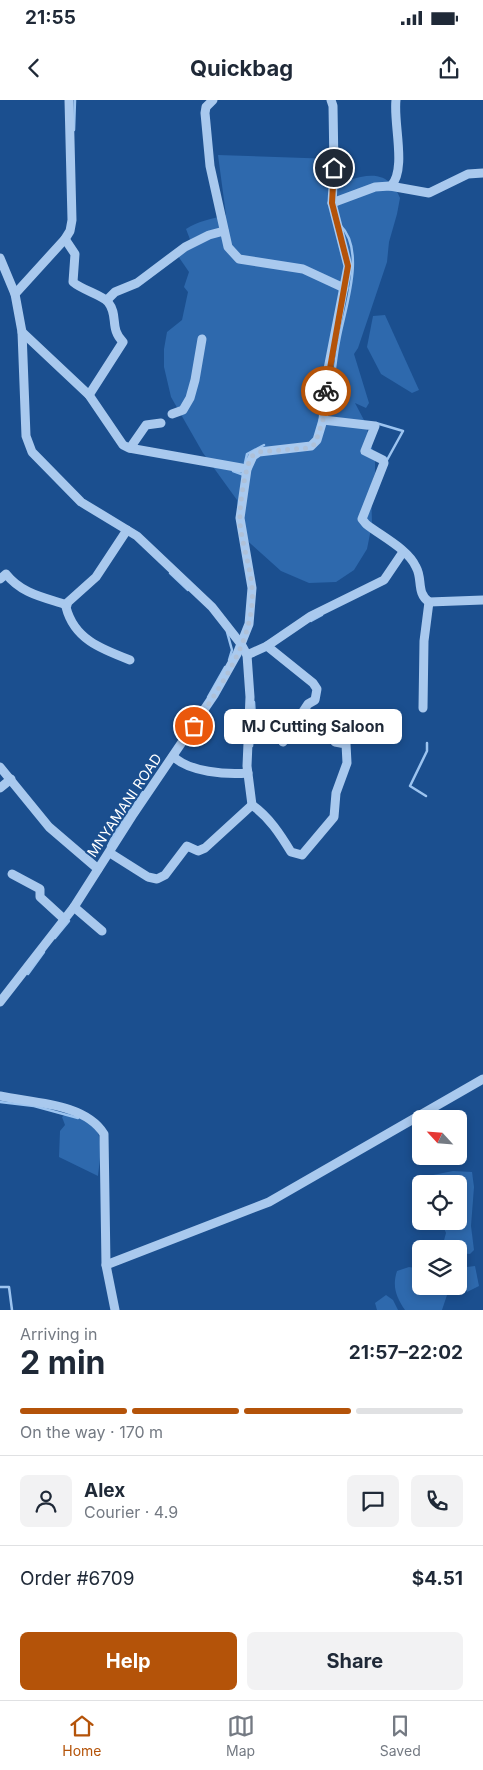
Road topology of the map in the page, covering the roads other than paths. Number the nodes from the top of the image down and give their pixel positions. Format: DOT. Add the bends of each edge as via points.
graph roads {
  1 [pos="69,100"];
  2 [pos="213,100"];
  3 [pos="331,100"];
  4 [pos="396,100"];
  5 [pos="483,173"];
  6 [pos="391,186"];
  7 [pos="332,203"];
  8 [pos="224,231"];
  9 [pos="65,239"];
  10 [pos="0,258"];
  11 [pos="344,288"];
  12 [pos="15,294"];
  13 [pos="107,300"];
  14 [pos="22,332"];
  15 [pos="202,339"];
  16 [pos="89,394"];
  17 [pos="172,414"];
  18 [pos="323,420"];
  19 [pos="161,424"];
  20 [pos="130,448"];
  21 [pos="247,468"];
  22 [pos="127,530"];
  23 [pos="404,552"];
  24 [pos="0,578"];
  25 [pos="483,600"];
  26 [pos="429,602"];
  27 [pos="67,604"];
  28 [pos="242,644"];
  29 [pos="267,646"];
  30 [pos="247,655"];
  31 [pos="130,660"];
  32 [pos="423,708"];
  33 [pos="338,718"];
  34 [pos="283,742"];
  35 [pos="173,756"];
  36 [pos="0,767"];
  37 [pos="248,773"];
  38 [pos="11,779"];
  39 [pos="0,788"];
  40 [pos="252,804"];
  41 [pos="110,853"];
  42 [pos="98,869"];
  43 [pos="12,874"];
  44 [pos="74,907"];
  45 [pos="64,919"];
  46 [pos="102,930"];
  47 [pos="0,1002"];
  48 [pos="483,1079"];
  49 [pos="0,1096"];
  50 [pos="106,1265"];
  51 [pos="115,1310"];
  1 -- 9 [label="street" via="72,220"];
  2 -- 8 [label="street" via="206,107 206,122 210,166"];
  3 -- 7 [label="street" via="334,149"];
  4 -- 6 [label="street" via="399,162"];
  5 -- 6 [label="street" via="468,174 429,193"];
  6 -- 7 [label="street" via="375,187"];
  7 -- 11 [label="street" via="348,266"];
  8 -- 11 [label="street" via="228,247 235,257 303,269"];
  8 -- 13 [label="street" via="185,247 137,283 115,292"];
  9 -- 12 [label="street"];
  9 -- 13 [label="street" via="75,254 74,284"];
  10 -- 12 [label="street"];
  11 -- 18 [label="street" via="328,369"];
  12 -- 14 [label="street"];
  13 -- 16 [label="street" via="114,315 113,327 123,342"];
  14 -- 16 [label="street"];
  14 -- 22 [label="street" via="26,436 32,452 81,502"];
  15 -- 17 [label="street" via="190,398 183,410"];
  16 -- 20 [label="street" via="123,445"];
  18 -- 21 [label="street" via="317,440 311,446 259,452 252,456"];
  18 -- 23 [label="street" via="375,426 365,451 384,463 362,519"];
  19 -- 20 [label="street" via="146,425"];
  20 -- 21 [label="street"];
  21 -- 28 [label="street, MNYAMANI ROAD" via="240,518 252,588 249,624"];
  22 -- 27 [label="street" via="96,577"];
  22 -- 28 [label="street" via="184,578"];
  23 -- 26 [label="street" via="416,566 420,591"];
  23 -- 29 [label="street" via="384,580 311,616"];
  24 -- 27 [label="street" via="6,574 16,586 29,593"];
  25 -- 26 [label="street"];
  26 -- 32 [label="street" via="424,641"];
  27 -- 31 [label="street" via="67,611 80,635 98,648"];
  28 -- 30 [label="street"];
  28 -- 35 [label="street, MNYAMANI ROAD" via="214,695"];
  29 -- 30 [label="street"];
  29 -- 34 [label="street" via="316,689 315,700 308,704"];
  30 -- 37 [label="street" via="250,697"];
  33 -- 40 [label="street" via="331,737 335,742 346,744 347,763 336,793 334,817 302,855 291,852 277,830"];
  35 -- 37 [label="street" via="194,768"];
  35 -- 41 [label="street, MNYAMANI ROAD"];
  36 -- 38 [label="street"];
  37 -- 40 [label="street"];
  38 -- 39 [label="street"];
  38 -- 42 [label="street" via="50,827"];
  40 -- 41 [label="street" via="204,848 198,851 187,846 168,871 157,879 148,877"];
  41 -- 42 [label="street, MNYAMANI ROAD"];
  42 -- 44 [label="street, MNYAMANI ROAD"];
  43 -- 45 [label="street" via="40,889 40,897"];
  44 -- 45 [label="street, MNYAMANI ROAD"];
  44 -- 46 [label="street"];
  45 -- 47 [label="street, MNYAMANI ROAD"];
  48 -- 50 [label="street" via="269,1202"];
  49 -- 50 [label="street" via="65,1109 98,1123 104,1134"];
  50 -- 51 [label="street"];
}
